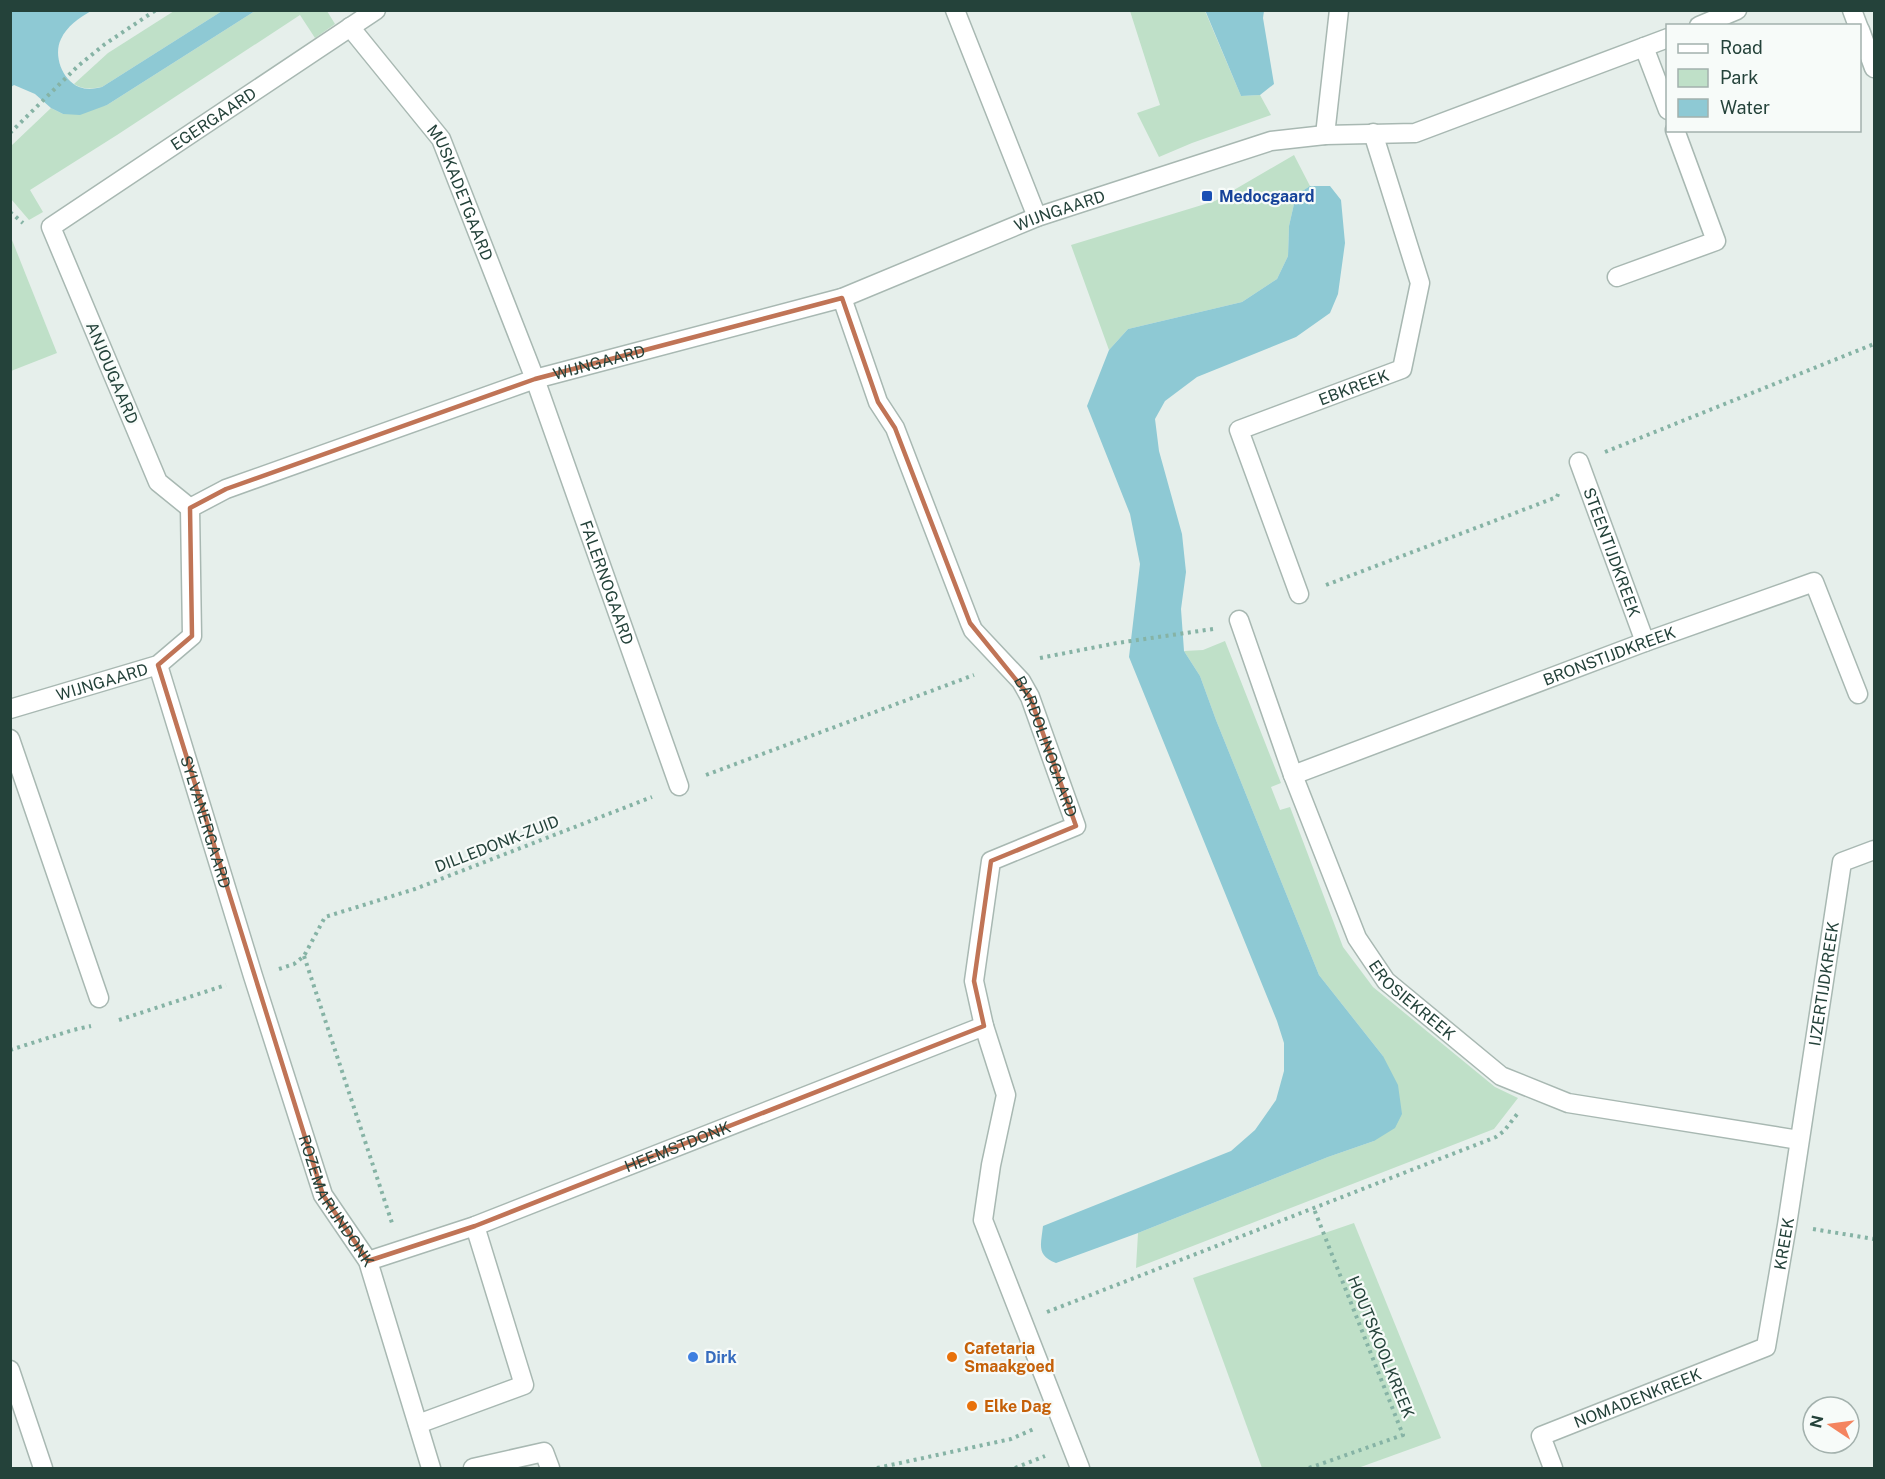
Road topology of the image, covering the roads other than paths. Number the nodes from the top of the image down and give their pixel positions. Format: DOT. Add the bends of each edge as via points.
graph roads {
  1 [pos="376,10"];
  2 [pos="955,10"];
  3 [pos="1339,10"];
  4 [pos="1737,10"];
  5 [pos="1704,24"];
  6 [pos="350,27"];
  7 [pos="1861,33"];
  8 [pos="1666,39"];
  9 [pos="1644,47"];
  10 [pos="1875,68"];
  11 [pos="1666,105"];
  12 [pos="1676,132"];
  13 [pos="1373,133"];
  14 [pos="1325,135"];
  15 [pos="1037,217"];
  16 [pos="51,226"];
  17 [pos="1617,277"];
  18 [pos="842,298"];
  19 [pos="536,379"];
  20 [pos="1579,462"];
  21 [pos="190,508"];
  22 [pos="1299,594"];
  23 [pos="1239,620"];
  24 [pos="1645,642"];
  25 [pos="158,665"];
  26 [pos="1858,694"];
  27 [pos="10,709"];
  28 [pos="10,739"];
  29 [pos="1293,775"];
  30 [pos="679,786"];
  31 [pos="1875,850"];
  32 [pos="253,976"];
  33 [pos="99,998"];
  34 [pos="984,1026"];
  35 [pos="1799,1140"];
  36 [pos="475,1226"];
  37 [pos="368,1261"];
  38 [pos="1766,1347"];
  39 [pos="10,1370"];
  40 [pos="418,1424"];
  41 [pos="43,1468"];
  42 [pos="431,1468"];
  43 [pos="473,1468"];
  44 [pos="550,1468"];
  45 [pos="1080,1468"];
  46 [pos="1553,1468"];
  1 -- 6 [label="street, EGERGAARD"];
  2 -- 15 [label="street"];
  3 -- 14 [label="street"];
  4 -- 5 [label="street"];
  6 -- 16 [label="street, EGERGAARD"];
  6 -- 19 [label="street, MUSKADETGAARD" via="441,139"];
  7 -- 10 [label="street"];
  8 -- 9 [label="street"];
  9 -- 11 [label="street"];
  9 -- 13 [label="street" via="1415,133"];
  12 -- 17 [label="street" via="1716,241"];
  13 -- 14 [label="street"];
  13 -- 22 [label="street, EBKREEK" via="1420,283 1402,369 1239,430"];
  14 -- 15 [label="street, WIJNGAARD" via="1270,141"];
  15 -- 18 [label="street, WIJNGAARD"];
  16 -- 21 [label="street, ANJOUGAARD" via="158,482"];
  18 -- 19 [label="street, WIJNGAARD"];
  18 -- 34 [label="street, BARDOLINOGAARD" via="878,402 895,428 973,630 1021,681 1030,697 1076,826 991,861 974,981"];
  19 -- 21 [label="street, WIJNGAARD" via="226,489"];
  19 -- 30 [label="street, FALERNOGAARD"];
  20 -- 24 [label="street, STEENTIJDKREEK"];
  21 -- 25 [label="street, WIJNGAARD" via="192,636"];
  23 -- 29 [label="street, EROSIEKREEK"];
  24 -- 26 [label="street, BRONSTIJDKREEK" via="1814,582"];
  24 -- 29 [label="street, BRONSTIJDKREEK"];
  25 -- 27 [label="street, WIJNGAARD"];
  25 -- 32 [label="street, SYLVANERGAARD"];
  28 -- 33 [label="street"];
  29 -- 35 [label="street, EROSIEKREEK" via="1357,938 1386,981 1501,1076 1568,1103"];
  31 -- 35 [label="street, IJZERTIJDKREEK" via="1842,862"];
  32 -- 37 [label="street, ROZEMARIJNDONK" via="323,1195"];
  34 -- 36 [label="street, HEEMSTDONK"];
  34 -- 45 [label="street" via="1006,1095 983,1220"];
  35 -- 38 [label="street, KREEK"];
  36 -- 37 [label="street, HEEMSTDONK"];
  36 -- 40 [label="street" via="524,1385"];
  37 -- 40 [label="street, ROZEMARIJNDONK"];
  38 -- 46 [label="street, NOMADENKREEK" via="1540,1436"];
  39 -- 41 [label="street"];
  40 -- 42 [label="street, ROZEMARIJNDONK"];
  43 -- 44 [label="street" via="544,1452"];
}
